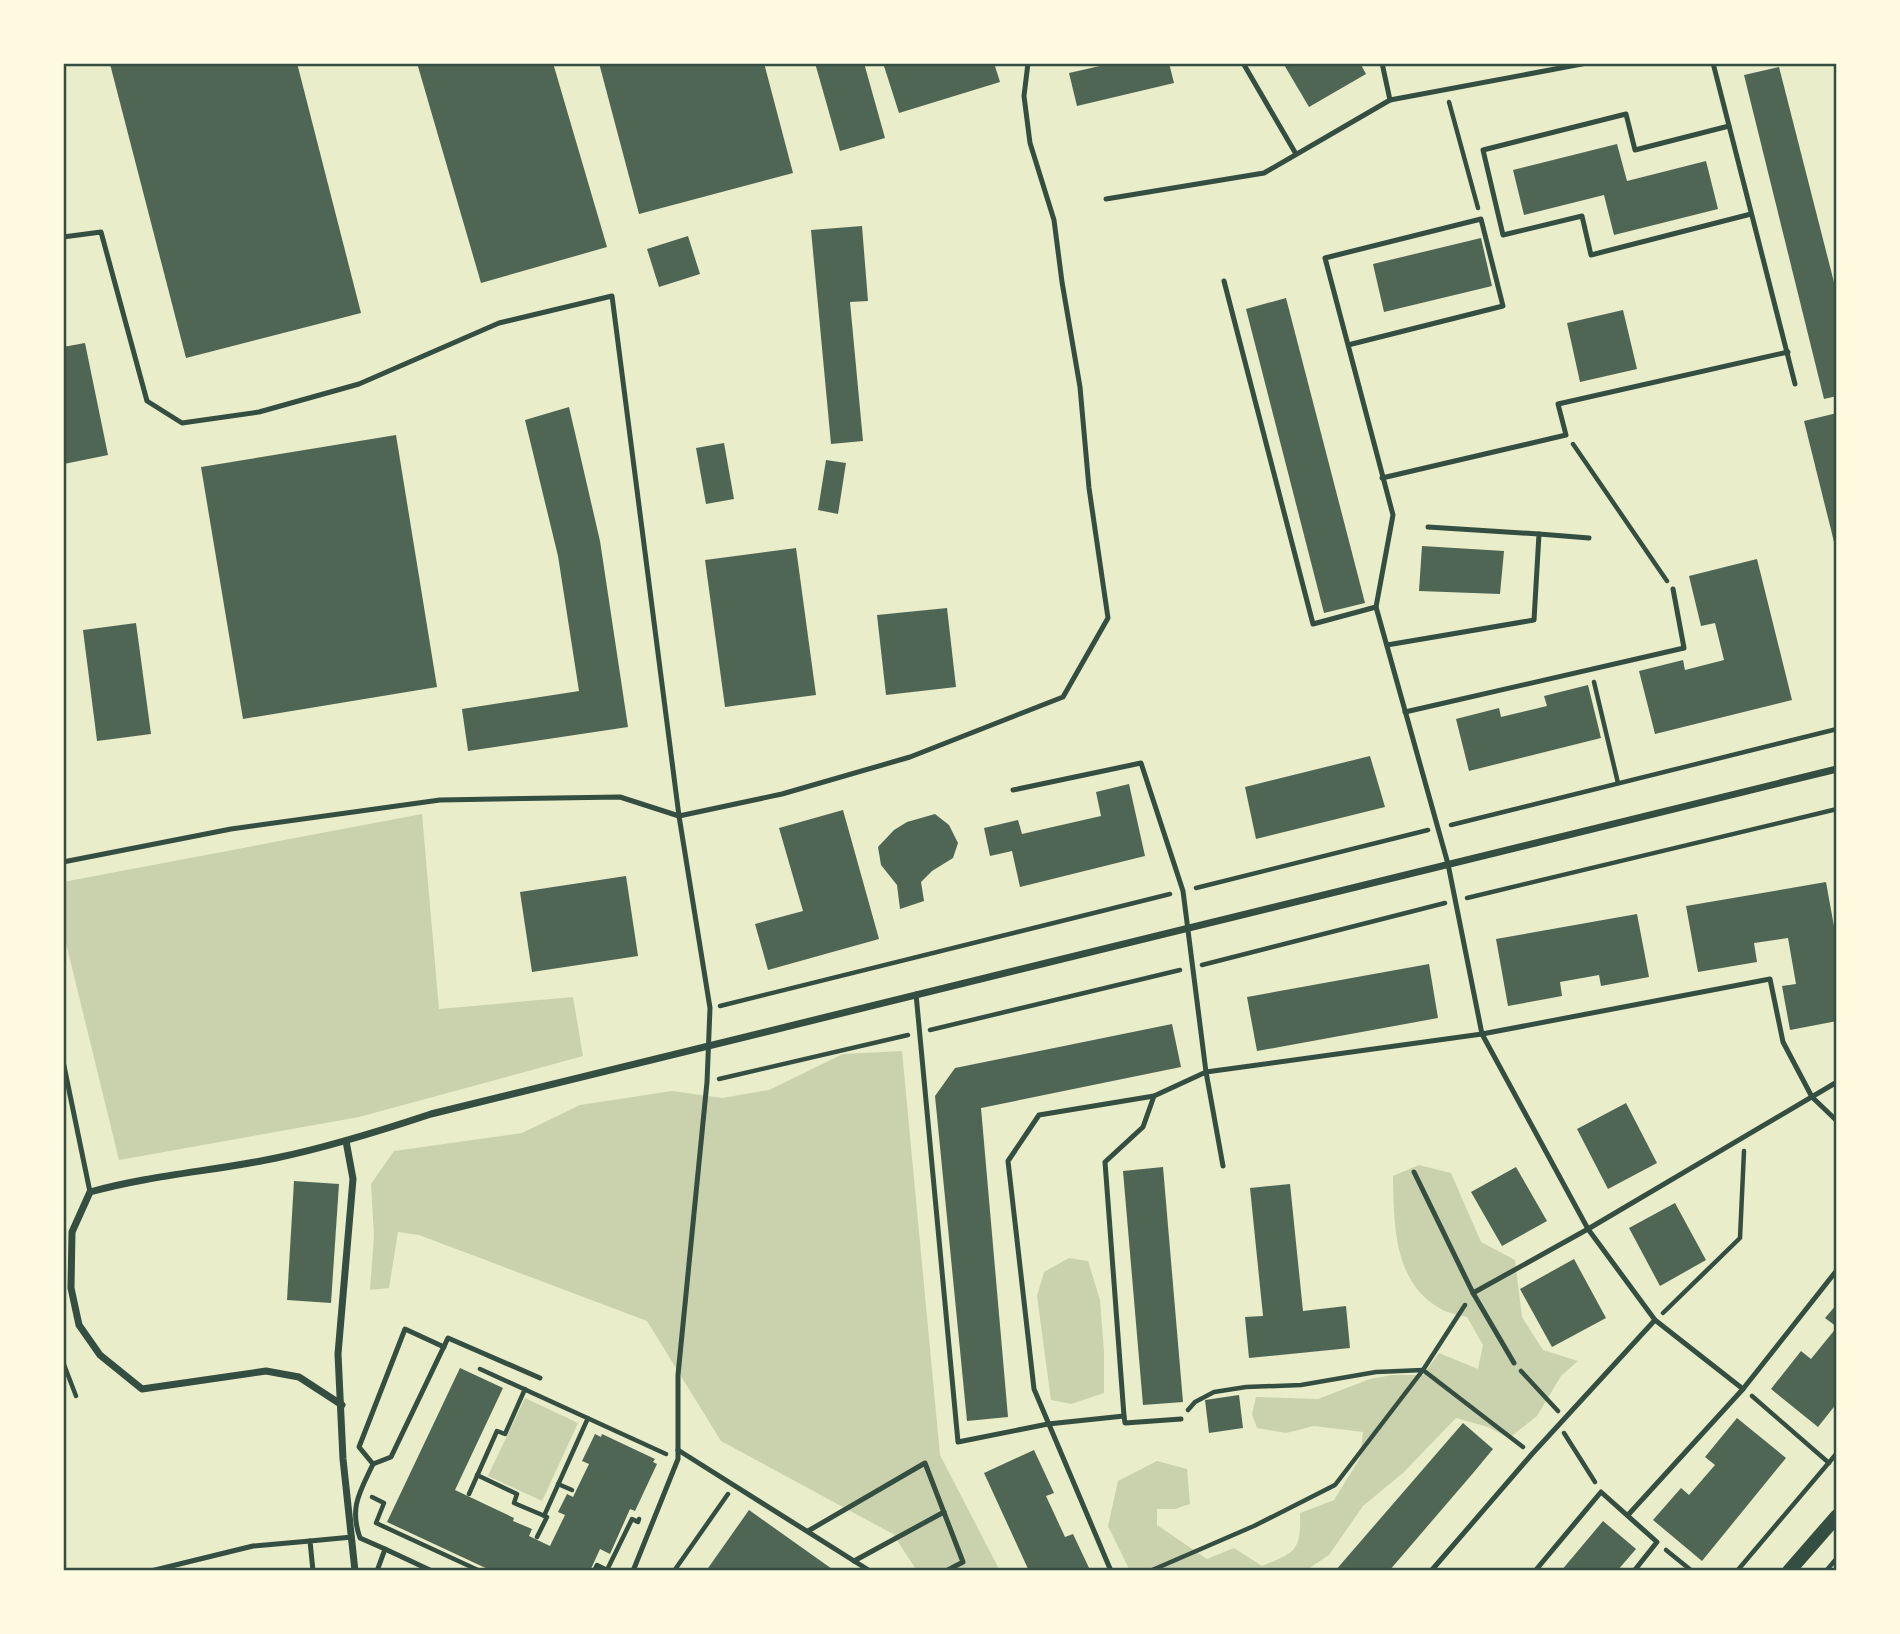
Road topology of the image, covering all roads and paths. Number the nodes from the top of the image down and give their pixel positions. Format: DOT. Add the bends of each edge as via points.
graph roads {
  1 [pos="1028,63"];
  2 [pos="1243,63"];
  3 [pos="1382,63"];
  4 [pos="1587,63"];
  5 [pos="1713,63"];
  6 [pos="1445,90"];
  7 [pos="1390,100"];
  8 [pos="1729,126"];
  9 [pos="1296,154"];
  10 [pos="1106,200"];
  11 [pos="1751,214"];
  12 [pos="1481,219"];
  13 [pos="63,236"];
  14 [pos="1224,281"];
  15 [pos="1348,345"];
  16 [pos="1788,352"];
  17 [pos="1795,384"];
  18 [pos="1566,435"];
  19 [pos="1382,478"];
  20 [pos="1429,527"];
  21 [pos="1539,534"];
  22 [pos="1589,538"];
  23 [pos="1673,589"];
  24 [pos="1376,607"];
  25 [pos="1387,645"];
  26 [pos="1592,670"];
  27 [pos="1405,712"];
  28 [pos="1837,729"];
  29 [pos="1837,769"];
  30 [pos="1618,783"];
  31 [pos="1013,790"];
  32 [pos="1837,809"];
  33 [pos="679,816"];
  34 [pos="1438,828"];
  35 [pos="63,862"];
  36 [pos="1448,864"];
  37 [pos="1183,891"];
  38 [pos="1456,901"];
  39 [pos="1189,927"];
  40 [pos="1194,967"];
  41 [pos="916,994"];
  42 [pos="710,1008"];
  43 [pos="919,1032"];
  44 [pos="1482,1034"];
  45 [pos="710,1045"];
  46 [pos="63,1061"];
  47 [pos="1206,1072"];
  48 [pos="707,1082"];
  49 [pos="1837,1082"];
  50 [pos="1154,1096"];
  51 [pos="1812,1097"];
  52 [pos="1837,1121"];
  53 [pos="1745,1136"];
  54 [pos="346,1141"];
  55 [pos="1223,1166"];
  56 [pos="1414,1172"];
  57 [pos="90,1192"];
  58 [pos="1588,1229"];
  59 [pos="1837,1270"];
  60 [pos="1473,1293"];
  61 [pos="1655,1320"];
  62 [pos="444,1347"];
  63 [pos="63,1362"];
  64 [pos="1514,1363"];
  65 [pos="477,1368"];
  66 [pos="1423,1370"];
  67 [pos="540,1378"];
  68 [pos="1743,1389"];
  69 [pos="525,1390"];
  70 [pos="76,1396"];
  71 [pos="342,1405"];
  72 [pos="1124,1416"];
  73 [pos="588,1418"];
  74 [pos="1181,1419"];
  75 [pos="1566,1419"];
  76 [pos="1048,1424"];
  77 [pos="1559,1425"];
  78 [pos="678,1450"];
  79 [pos="1837,1453"];
  80 [pos="1532,1454"];
  81 [pos="668,1455"];
  82 [pos="1829,1463"];
  83 [pos="373,1464"];
  84 [pos="676,1464"];
  85 [pos="663,1466"];
  86 [pos="477,1475"];
  87 [pos="558,1484"];
  88 [pos="376,1487"];
  89 [pos="572,1490"];
  90 [pos="738,1491"];
  91 [pos="1601,1492"];
  92 [pos="468,1494"];
  93 [pos="643,1511"];
  94 [pos="944,1512"];
  95 [pos="1628,1515"];
  96 [pos="544,1516"];
  97 [pos="1837,1516"];
  98 [pos="808,1531"];
  99 [pos="537,1536"];
  100 [pos="352,1537"];
  101 [pos="310,1541"];
  102 [pos="1657,1542"];
  103 [pos="385,1549"];
  104 [pos="1837,1558"];
  105 [pos="854,1561"];
  106 [pos="150,1571"];
  107 [pos="313,1571"];
  108 [pos="355,1571"];
  109 [pos="377,1571"];
  110 [pos="432,1571"];
  111 [pos="480,1571"];
  112 [pos="594,1571"];
  113 [pos="633,1571"];
  114 [pos="674,1571"];
  115 [pos="870,1571"];
  116 [pos="946,1571"];
  117 [pos="1111,1571"];
  118 [pos="1150,1571"];
  119 [pos="1431,1571"];
  120 [pos="1535,1571"];
  121 [pos="1634,1571"];
  122 [pos="1692,1571"];
  123 [pos="1737,1571"];
  124 [pos="1789,1571"];
  125 [pos="1826,1571"];
  1 -- 33 [label="lane" via="1024,96 1030,144 1054,220 1108,618 1063,697 910,757 782,794"];
  2 -- 9 [label="lane"];
  3 -- 7 [label="lane"];
  4 -- 6 [label="lane"];
  5 -- 8 [label="lane"];
  6 -- 7 [label="lane"];
  6 -- 12 [label="path"];
  7 -- 9 [label="lane"];
  8 -- 11 [label="lane"];
  8 -- 11 [label="lane" via="1635,150 1626,114 1483,150 1503,235 1582,216 1591,255"];
  9 -- 10 [label="lane" via="1264,173"];
  11 -- 16 [label="lane"];
  12 -- 15 [label="lane" via="1503,306"];
  12 -- 15 [label="lane" via="1325,258"];
  13 -- 33 [label="lane" via="101,232 147,401 181,423 259,412 359,384 499,323 612,296"];
  14 -- 24 [label="lane" via="1313,624"];
  15 -- 19 [label="lane"];
  16 -- 17 [label="lane"];
  16 -- 18 [label="lane" via="1559,404"];
  18 -- 19 [label="lane"];
  18 -- 23 [label="path"];
  19 -- 24 [label="lane" via="1392,515"];
  20 -- 21 [label="lane"];
  21 -- 22 [label="lane"];
  21 -- 25 [label="lane" via="1534,620"];
  23 -- 26 [label="lane" via="1684,649"];
  24 -- 25 [label="lane"];
  25 -- 27 [label="lane"];
  26 -- 27 [label="lane"];
  26 -- 30 [label="path"];
  27 -- 34 [label="lane"];
  28 -- 30 [label="path"];
  29 -- 36 [label="street"];
  30 -- 34 [label="path"];
  31 -- 37 [label="lane" via="1141,764"];
  32 -- 38 [label="path"];
  33 -- 35 [label="lane" via="620,797 440,800 231,829"];
  33 -- 42 [label="lane"];
  34 -- 36 [label="lane"];
  34 -- 37 [label="path"];
  36 -- 38 [label="lane"];
  36 -- 39 [label="street"];
  37 -- 39 [label="lane"];
  37 -- 42 [label="path"];
  38 -- 40 [label="path"];
  38 -- 44 [label="lane"];
  39 -- 40 [label="lane"];
  39 -- 41 [label="street"];
  40 -- 43 [label="path"];
  40 -- 47 [label="lane"];
  41 -- 43 [label="lane"];
  41 -- 45 [label="street"];
  42 -- 45 [label="lane"];
  43 -- 48 [label="path"];
  43 -- 76 [label="lane" via="958,1442"];
  44 -- 47 [label="lane"];
  44 -- 51 [label="lane" via="1770,979 1783,1042"];
  44 -- 58 [label="lane"];
  45 -- 48 [label="lane"];
  45 -- 54 [label="street" via="431,1114"];
  46 -- 57 [label="lane"];
  47 -- 50 [label="lane"];
  47 -- 55 [label="lane"];
  48 -- 78 [label="lane" via="678,1375"];
  49 -- 51 [label="lane"];
  50 -- 72 [label="lane" via="1143,1126 1105,1162"];
  50 -- 76 [label="lane" via="1039,1115 1008,1161 1034,1389"];
  51 -- 52 [label="lane"];
  51 -- 53 [label="lane"];
  53 -- 58 [label="lane"];
  53 -- 61 [label="path" via="1740,1238"];
  54 -- 57 [label="street" via="274,1159 129,1181"];
  54 -- 71 [label="street" via="353,1179 338,1354"];
  56 -- 60 [label="lane"];
  57 -- 71 [label="street" via="72,1232 71,1288 79,1325 100,1355 142,1390 266,1371 299,1377"];
  58 -- 60 [label="lane"];
  58 -- 61 [label="lane"];
  59 -- 68 [label="lane"];
  60 -- 64 [label="lane"];
  60 -- 66 [label="path"];
  61 -- 68 [label="lane"];
  61 -- 75 [label="lane"];
  62 -- 67 [label="lane" via="448,1338"];
  62 -- 83 [label="lane" via="391,1457"];
  62 -- 83 [label="lane" via="405,1329 359,1447"];
  63 -- 70 [label="path"];
  64 -- 75 [label="path"];
  65 -- 69 [label="path"];
  66 -- 74 [label="path" via="1214,1392 1195,1402"];
  66 -- 80 [label="path"];
  66 -- 118 [label="path" via="1335,1485"];
  68 -- 82 [label="path"];
  68 -- 95 [label="lane"];
  69 -- 73 [label="path"];
  69 -- 86 [label="path" via="505,1434 497,1431"];
  71 -- 100 [label="street"];
  72 -- 74 [label="lane" via="1125,1423"];
  72 -- 76 [label="lane"];
  73 -- 81 [label="path"];
  73 -- 87 [label="path"];
  75 -- 77 [label="lane"];
  76 -- 117 [label="lane"];
  77 -- 80 [label="lane"];
  77 -- 91 [label="path"];
  78 -- 84 [label="lane"];
  78 -- 98 [label="lane"];
  79 -- 82 [label="path"];
  80 -- 119 [label="lane"];
  81 -- 84 [label="path"];
  81 -- 85 [label="path"];
  82 -- 123 [label="path"];
  83 -- 103 [label="lane" via="356,1501 355,1522 360,1538"];
  84 -- 113 [label="lane"];
  86 -- 92 [label="path"];
  86 -- 96 [label="path" via="517,1494 514,1503"];
  87 -- 89 [label="path"];
  87 -- 96 [label="path"];
  88 -- 111 [label="path" via="372,1497 384,1503 376,1523"];
  90 -- 114 [label="path" via="727,1494"];
  91 -- 95 [label="lane"];
  91 -- 120 [label="lane"];
  93 -- 112 [label="path" via="638,1522 632,1519 607,1570 597,1565"];
  94 -- 98 [label="lane" via="925,1463"];
  94 -- 105 [label="lane"];
  94 -- 116 [label="lane" via="963,1562"];
  95 -- 102 [label="lane"];
  96 -- 99 [label="path"];
  97 -- 124 [label="main road"];
  98 -- 105 [label="lane"];
  100 -- 101 [label="lane"];
  100 -- 108 [label="street"];
  101 -- 106 [label="lane" via="253,1546"];
  101 -- 107 [label="lane"];
  102 -- 121 [label="lane"];
  102 -- 122 [label="path"];
  103 -- 109 [label="lane"];
  103 -- 110 [label="lane"];
  104 -- 125 [label="path"];
  105 -- 115 [label="lane"];
}
